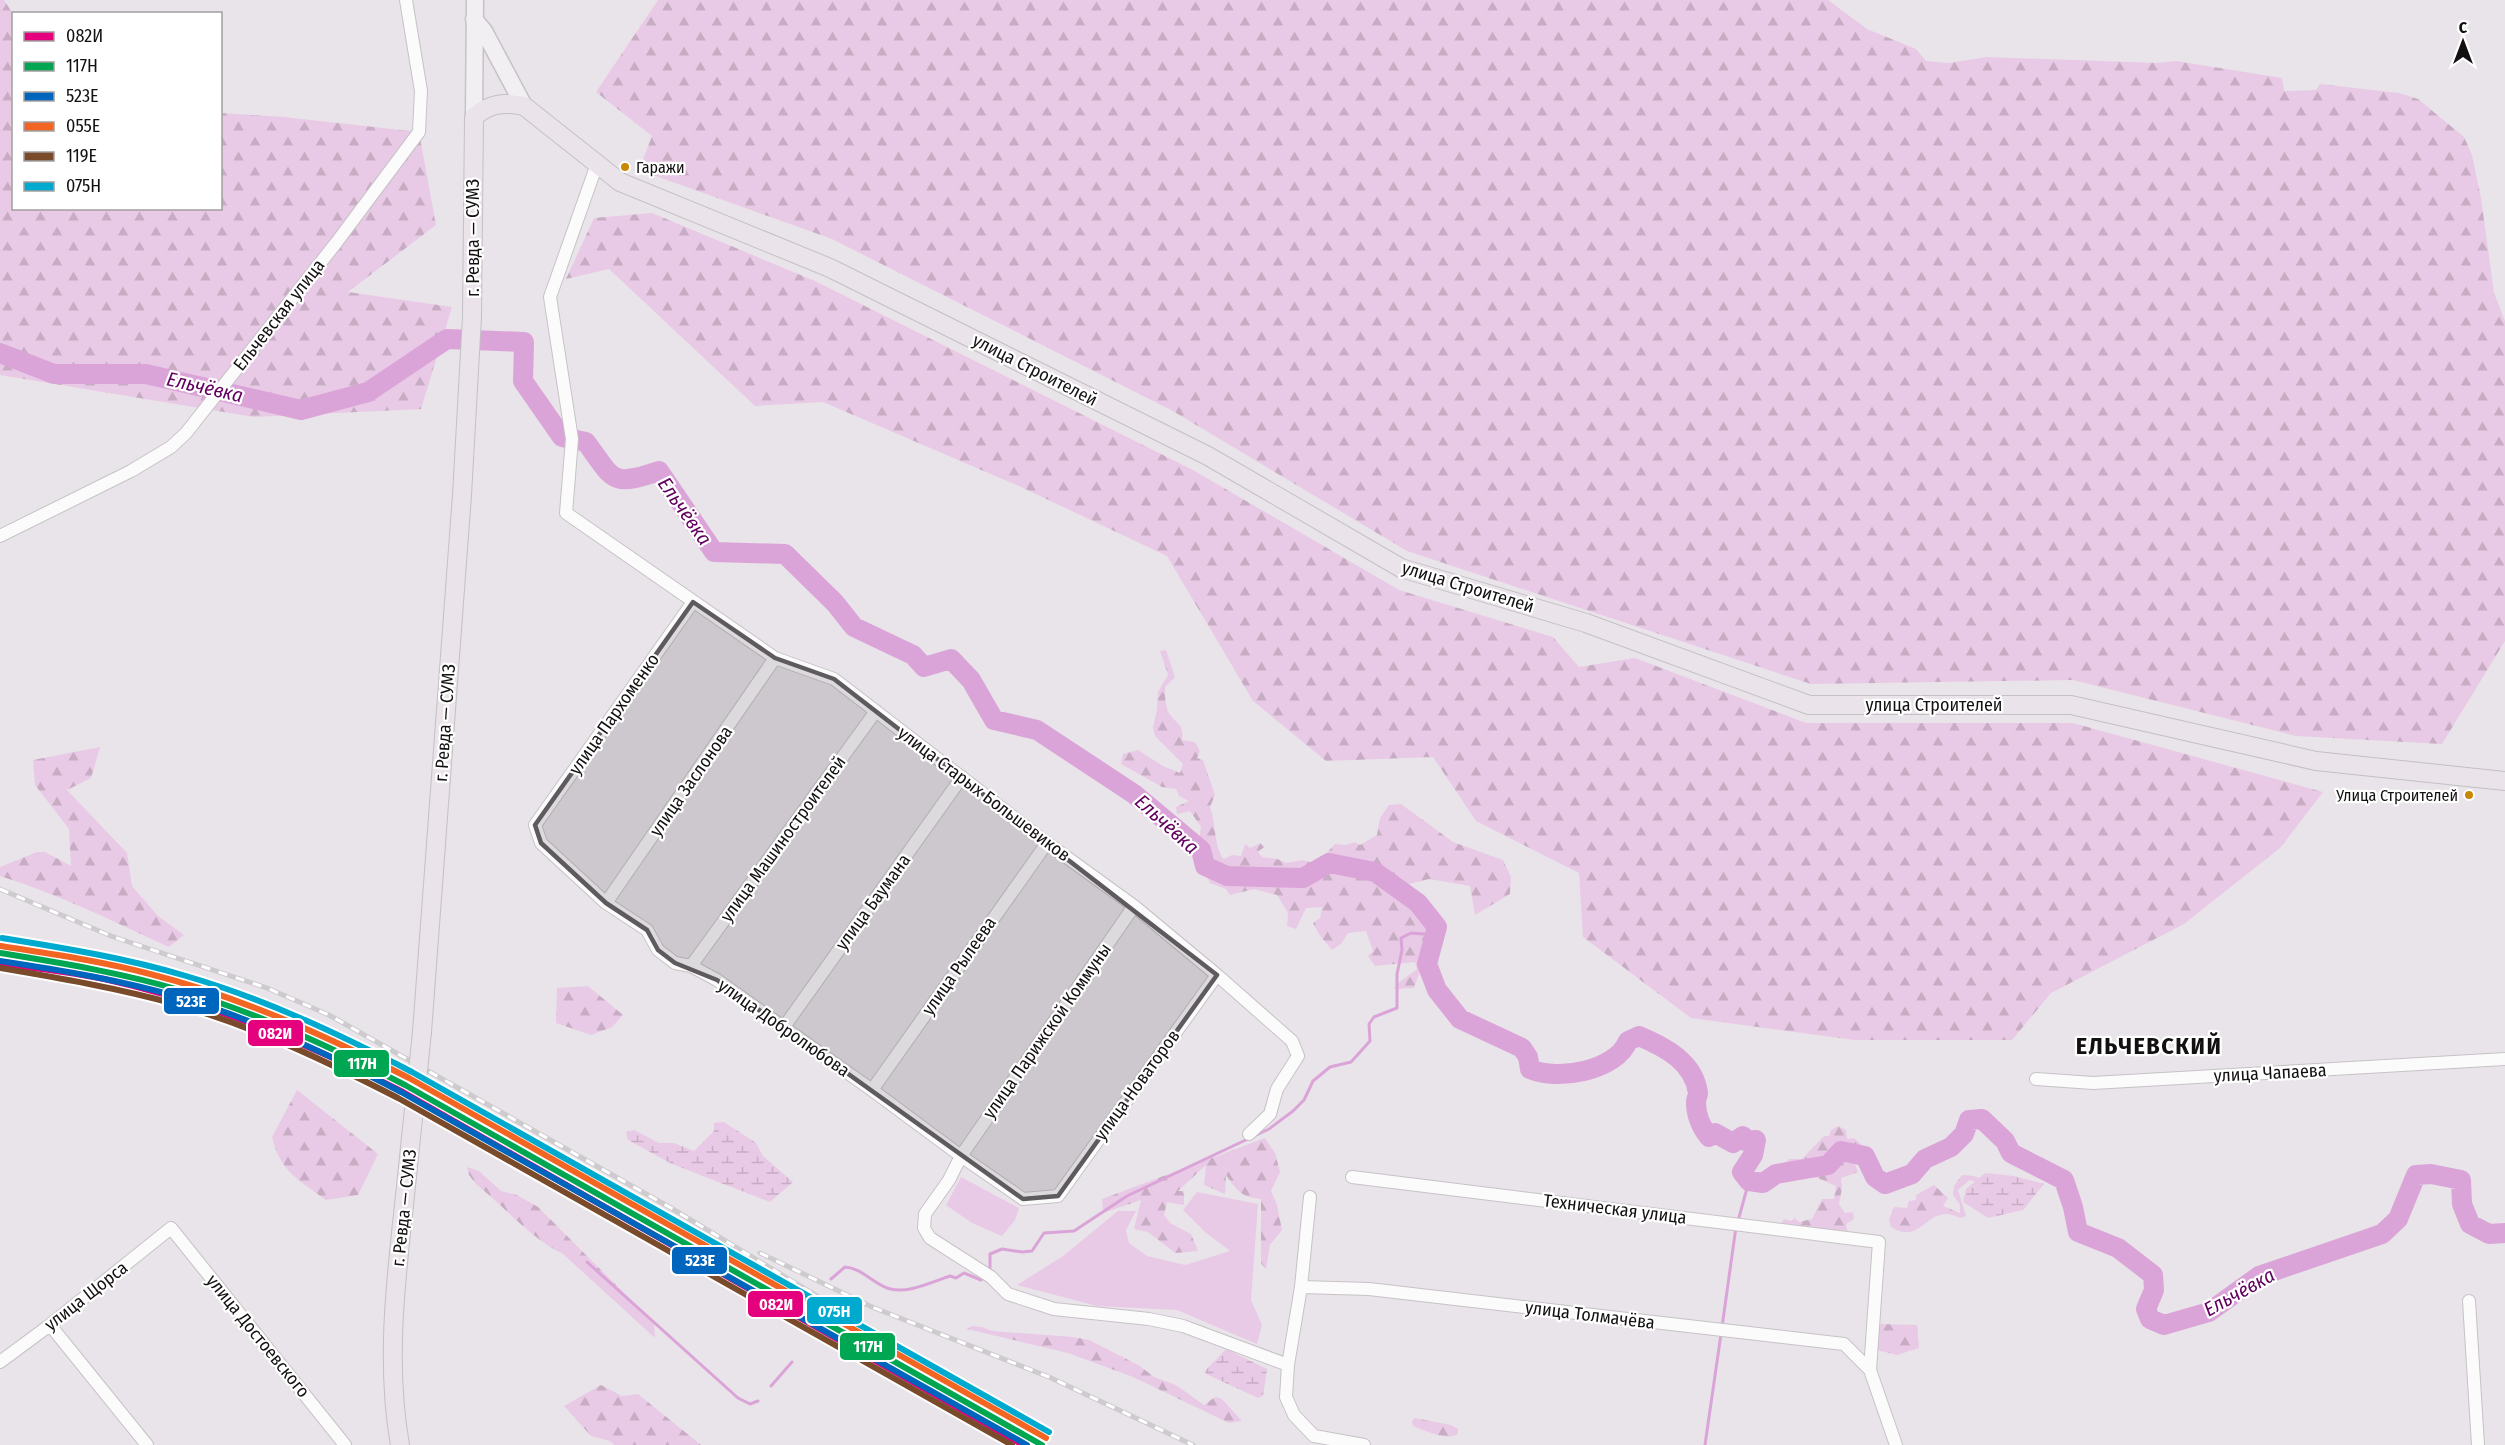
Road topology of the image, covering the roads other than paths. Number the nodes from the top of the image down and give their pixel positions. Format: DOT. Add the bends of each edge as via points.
graph roads {
  1 [pos="406,0"];
  2 [pos="474,0"];
  3 [pos="474,19"];
  4 [pos="524,106"];
  5 [pos="474,117"];
  6 [pos="597,164"];
  7 [pos="0,536"];
  8 [pos="693,603"];
  9 [pos="776,658"];
  10 [pos="876,711"];
  11 [pos="962,777"];
  12 [pos="2505,781"];
  13 [pos="535,825"];
  14 [pos="1047,843"];
  15 [pos="606,903"];
  16 [pos="1134,906"];
  17 [pos="691,966"];
  18 [pos="1217,975"];
  19 [pos="784,1027"];
  20 [pos="2505,1059"];
  21 [pos="2036,1079"];
  22 [pos="872,1090"];
  23 [pos="1249,1134"];
  24 [pos="961,1156"];
  25 [pos="1352,1177"];
  26 [pos="1058,1196"];
  27 [pos="1310,1197"];
  28 [pos="171,1228"];
  29 [pos="1300,1287"];
  30 [pos="2469,1301"];
  31 [pos="50,1325"];
  32 [pos="0,1362"];
  33 [pos="1288,1365"];
  34 [pos="1870,1370"];
  35 [pos="147,1445"];
  36 [pos="345,1445"];
  37 [pos="400,1445"];
  38 [pos="1364,1445"];
  39 [pos="1896,1445"];
  40 [pos="2478,1445"];
  1 -- 7 [label="street, Ельчевская улица" via="421,91 419,132 336,243 171,447"];
  2 -- 3 [label="street, г. Ревда — СУМЗ"];
  3 -- 4 [label="street, улица Строителей"];
  3 -- 5 [label="street, г. Ревда — СУМЗ"];
  4 -- 5 [label="main road" via="495,104"];
  4 -- 6 [label="main road, улица Строителей"];
  5 -- 37 [label="main road, г. Ревда — СУМЗ, bridge" via="472,316 462,495 422,1032 393,1317 393,1372"];
  6 -- 8 [label="street, улица Старых Большевиков" via="550,297 572,439 566,513"];
  6 -- 12 [label="main road, улица Строителей" via="620,182 830,268 1208,456 1401,568 1586,623 1809,705 2071,705 2316,761"];
  8 -- 9 [label="street, улица Старых Большевиков"];
  8 -- 13 [label="street, улица Пархоменко"];
  9 -- 10 [label="street, улица Старых Большевиков" via="834,679"];
  9 -- 15 [label="street, улица Заслонова"];
  10 -- 11 [label="street, улица Старых Большевиков"];
  10 -- 17 [label="street, улица Машиностроителей"];
  11 -- 14 [label="street, улица Старых Большевиков"];
  11 -- 19 [label="street, улица Баумана"];
  13 -- 15 [label="street, улица Добролюбова" via="541,843"];
  14 -- 16 [label="street, улица Старых Большевиков"];
  14 -- 22 [label="street, улица Рылеева"];
  15 -- 17 [label="street, улица Добролюбова" via="647,930 658,950 675,963"];
  16 -- 18 [label="street, улица Старых Большевиков"];
  16 -- 24 [label="street, улица Парижской Коммуны"];
  17 -- 19 [label="street, улица Добролюбова"];
  18 -- 23 [label="street, улица Старых Большевиков" via="1292,1041 1297,1051 1298,1056 1277,1089 1270,1114"];
  18 -- 26 [label="street, улица Новаторов"];
  19 -- 22 [label="street, улица Добролюбова"];
  20 -- 21 [label="street, улица Чапаева" via="2093,1083"];
  22 -- 24 [label="street, улица Добролюбова"];
  24 -- 26 [label="street, улица Добролюбова" via="1023,1198"];
  24 -- 33 [label="street, улица Парижской Коммуны" via="925,1214 924,1228 930,1238 991,1277 1008,1294 1054,1310 1183,1326"];
  25 -- 34 [label="street, Техническая улица" via="1879,1242"];
  27 -- 29 [label="street"];
  28 -- 31 [label="street, улица Щорса"];
  28 -- 36 [label="street, улица Достоевского"];
  29 -- 33 [label="street"];
  29 -- 34 [label="street, улица Толмачёва" via="1369,1289 1844,1344"];
  30 -- 40 [label="street"];
  31 -- 32 [label="street, улица Щорса"];
  31 -- 35 [label="street"];
  33 -- 38 [label="street" via="1288,1404 1298,1420 1314,1436"];
  34 -- 39 [label="street"];
}
